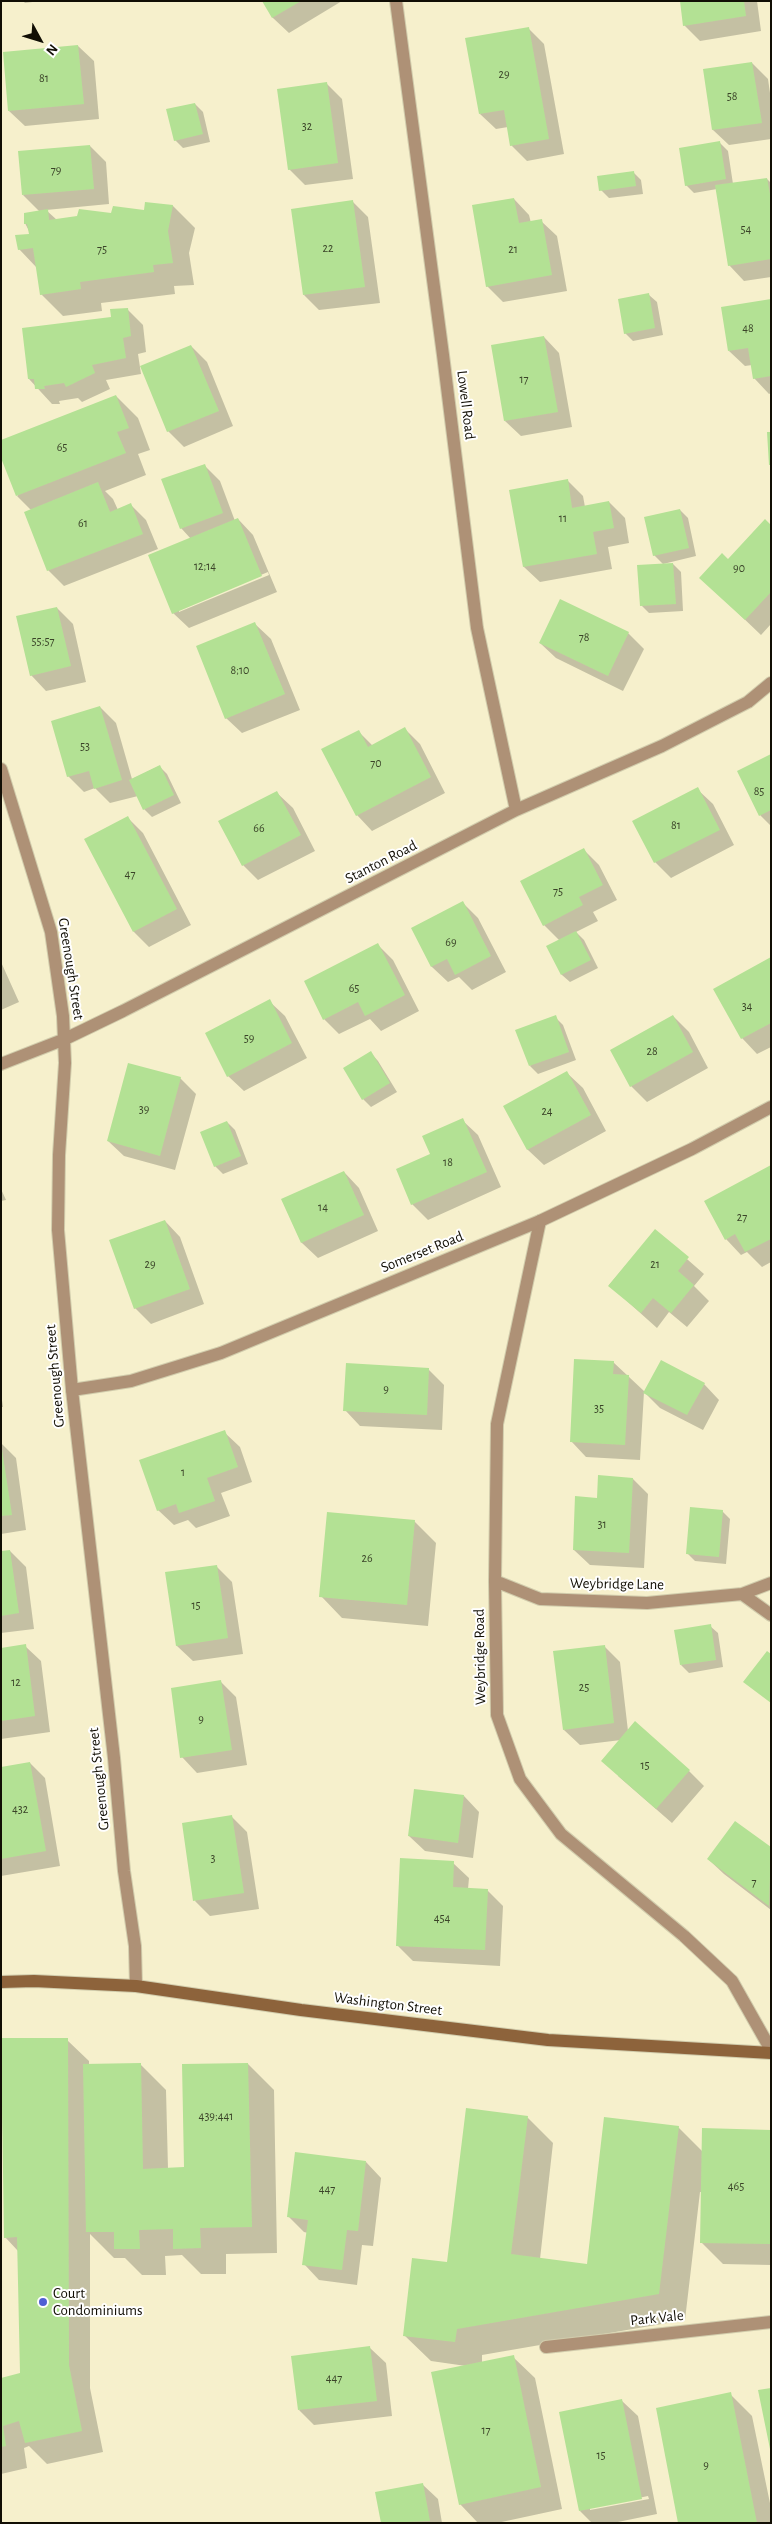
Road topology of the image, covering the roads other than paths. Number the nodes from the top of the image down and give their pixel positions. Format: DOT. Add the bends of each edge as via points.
graph roads {
  1 [pos="396,1"];
  2 [pos="771,683"];
  3 [pos="1,769"];
  4 [pos="516,810"];
  5 [pos="65,1039"];
  6 [pos="1,1064"];
  7 [pos="771,1107"];
  8 [pos="540,1221"];
  9 [pos="72,1390"];
  10 [pos="495,1581"];
  11 [pos="771,1583"];
  12 [pos="742,1594"];
  13 [pos="771,1614"];
  14 [pos="1,1982"];
  15 [pos="136,1986"];
  16 [pos="771,2052"];
  17 [pos="771,2322"];
  18 [pos="546,2347"];
  1 -- 4 [label="street, Lowell Road" via="477,628"];
  2 -- 4 [label="street, Stanton Road" via="748,702 662,746"];
  3 -- 5 [label="street, Greenough Street" via="51,932"];
  4 -- 5 [label="street, Stanton Road"];
  5 -- 6 [label="street, Stanton Road"];
  5 -- 9 [label="street, Greenough Street" via="58,1220"];
  7 -- 8 [label="street, Somerset Road" via="692,1149"];
  8 -- 9 [label="street, Somerset Road" via="221,1353 130,1381"];
  8 -- 10 [label="street, Weybridge Road" via="498,1424"];
  9 -- 15 [label="street, Greenough Street" via="135,1946"];
  10 -- 12 [label="street, Weybridge Lane" via="540,1599 647,1603"];
  10 -- 16 [label="street, Weybridge Road" via="497,1715 520,1779 561,1834 684,1936 732,1981"];
  11 -- 12 [label="street, Weybridge Lane"];
  12 -- 13 [label="street"];
  14 -- 15 [label="main road, Washington Street"];
  15 -- 16 [label="main road, Washington Street" via="548,2040"];
  17 -- 18 [label="street, Park Vale"];
}
